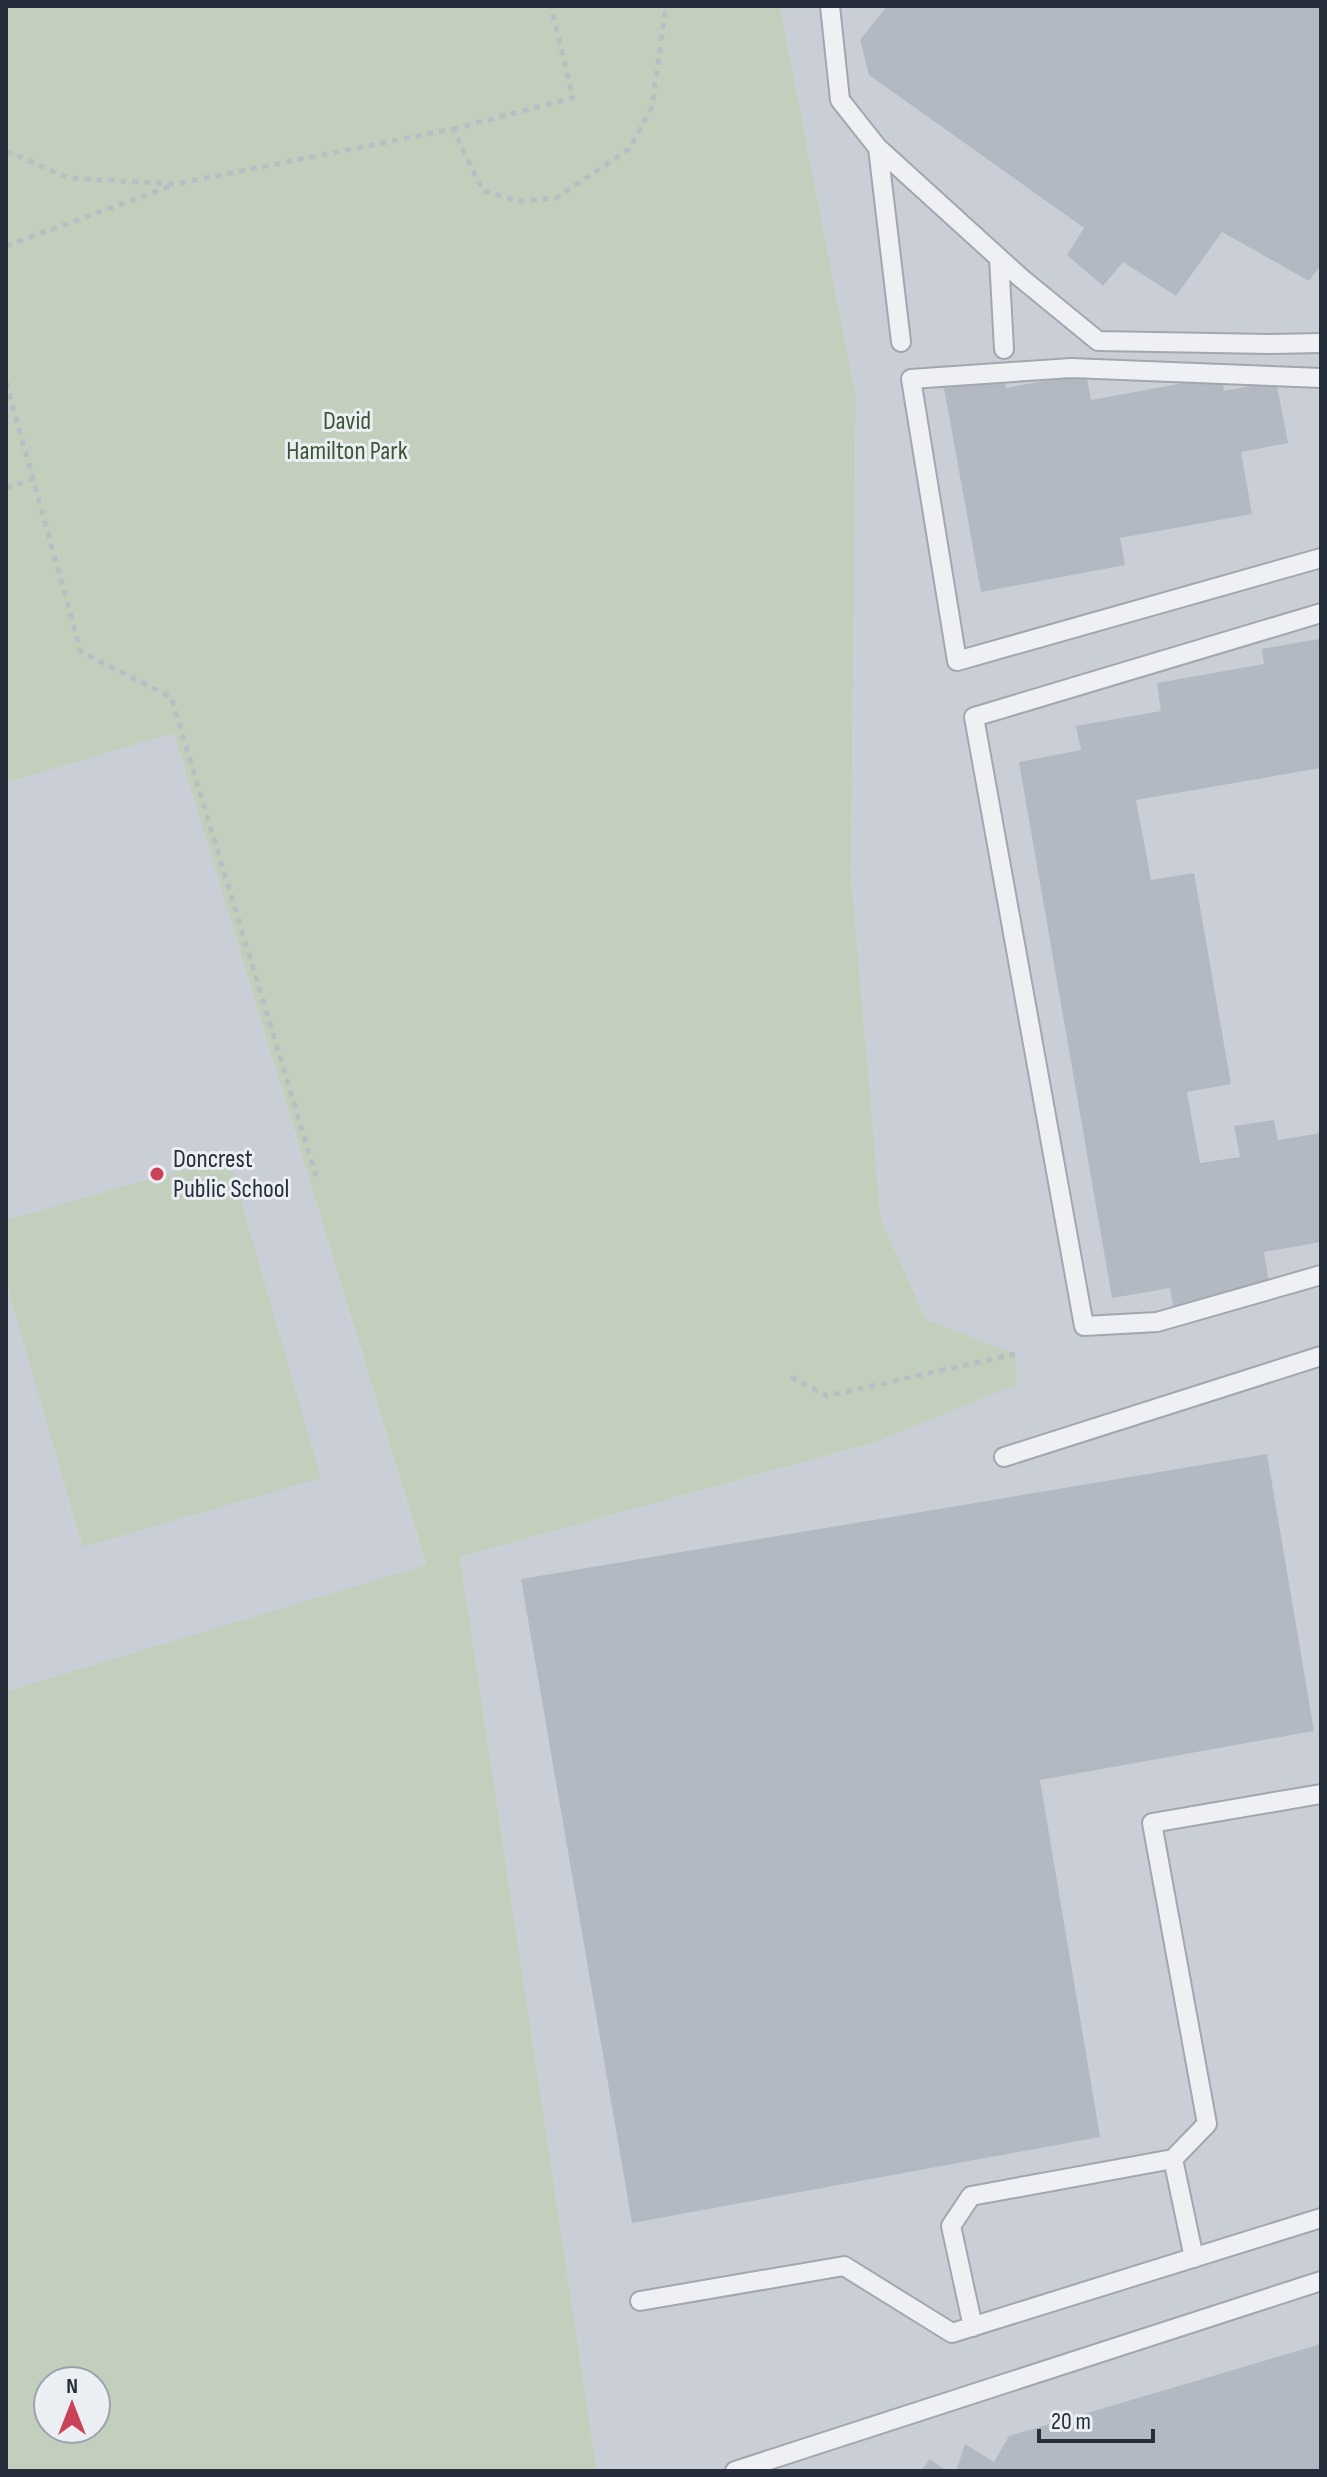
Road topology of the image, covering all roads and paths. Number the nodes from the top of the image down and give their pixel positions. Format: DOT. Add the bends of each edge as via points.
graph roads {
  1 [pos="551,6"];
  2 [pos="666,6"];
  3 [pos="830,6"];
  4 [pos="453,129"];
  5 [pos="878,148"];
  6 [pos="6,151"];
  7 [pos="175,184"];
  8 [pos="6,246"];
  9 [pos="999,258"];
  10 [pos="901,342"];
  11 [pos="1321,343"];
  12 [pos="1004,349"];
  13 [pos="1321,378"];
  14 [pos="6,382"];
  15 [pos="33,479"];
  16 [pos="6,488"];
  17 [pos="1321,558"];
  18 [pos="1321,613"];
  19 [pos="316,1176"];
  20 [pos="1321,1275"];
  21 [pos="1015,1354"];
  22 [pos="1321,1356"];
  23 [pos="791,1377"];
  24 [pos="1004,1457"];
  25 [pos="1321,1794"];
  26 [pos="1173,2159"];
  27 [pos="1321,2218"];
  28 [pos="1194,2258"];
  29 [pos="1321,2281"];
  30 [pos="640,2301"];
  31 [pos="973,2327"];
  32 [pos="735,2471"];
  1 -- 4 [label="path" via="573,98"];
  2 -- 4 [label="path" via="652,107 629,149 556,198 519,201 483,191"];
  3 -- 5 [label="lane" via="840,100"];
  4 -- 7 [label="path"];
  5 -- 9 [label="lane"];
  5 -- 10 [label="lane"];
  6 -- 7 [label="path" via="69,178"];
  7 -- 8 [label="path"];
  9 -- 11 [label="lane" via="1098,341"];
  9 -- 12 [label="lane"];
  13 -- 17 [label="lane" via="1071,368 911,379 957,661"];
  14 -- 15 [label="path"];
  15 -- 16 [label="path"];
  15 -- 19 [label="path" via="81,652 171,697"];
  18 -- 20 [label="lane" via="974,717 1084,1326 1157,1322"];
  21 -- 23 [label="path" via="827,1396"];
  22 -- 24 [label="lane"];
  25 -- 26 [label="lane" via="1152,1823 1207,2124"];
  26 -- 28 [label="lane"];
  26 -- 31 [label="lane" via="971,2196 951,2226"];
  27 -- 28 [label="lane"];
  28 -- 31 [label="lane"];
  29 -- 32 [label="lane"];
  30 -- 31 [label="lane" via="844,2266 952,2333"];
}
